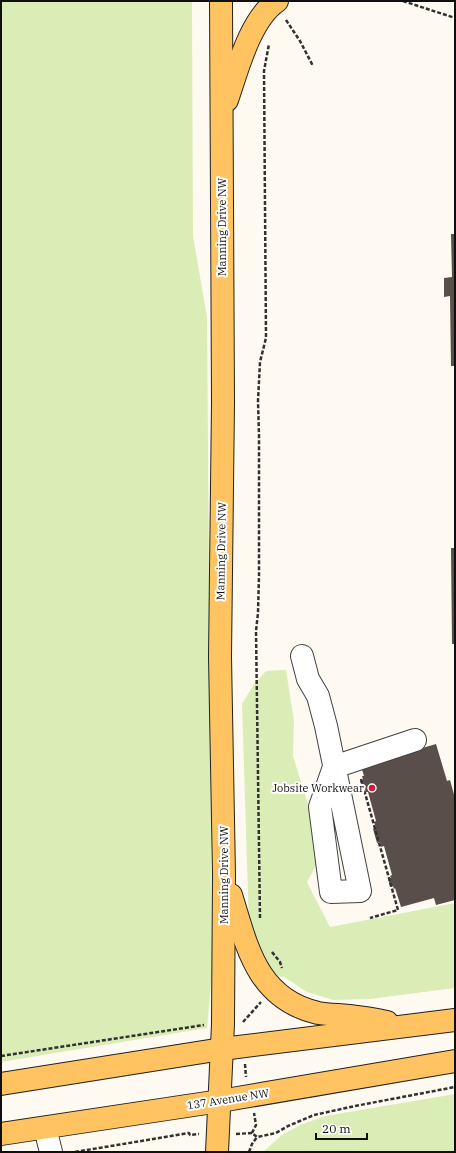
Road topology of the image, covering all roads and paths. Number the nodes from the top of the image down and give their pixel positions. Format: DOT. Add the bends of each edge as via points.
graph roads {
  1 [pos="221,1"];
  2 [pos="403,1"];
  3 [pos="282,12"];
  4 [pos="455,18"];
  5 [pos="283,24"];
  6 [pos="272,40"];
  7 [pos="313,66"];
  8 [pos="222,116"];
  9 [pos="302,656"];
  10 [pos="415,740"];
  11 [pos="334,767"];
  12 [pos="360,774"];
  13 [pos="224,874"];
  14 [pos="370,918"];
  15 [pos="260,924"];
  16 [pos="271,951"];
  17 [pos="283,969"];
  18 [pos="263,1001"];
  19 [pos="455,1020"];
  20 [pos="242,1022"];
  21 [pos="204,1025"];
  22 [pos="406,1026"];
  23 [pos="222,1049"];
  24 [pos="1,1056"];
  25 [pos="455,1061"];
  26 [pos="1,1084"];
  27 [pos="455,1087"];
  28 [pos="220,1101"];
  29 [pos="44,1128"];
  30 [pos="252,1133"];
  31 [pos="1,1134"];
  32 [pos="194,1134"];
  33 [pos="257,1137"];
  34 [pos="51,1152"];
  35 [pos="75,1152"];
  36 [pos="217,1152"];
  37 [pos="249,1152"];
  1 -- 8 [label="main road, Manning Drive NW"];
  2 -- 4 [label="path"];
  3 -- 5 [label="path"];
  3 -- 7 [label="path"];
  3 -- 8 [label="main road" via="261,18 251,32"];
  6 -- 15 [label="path" via="264,71 266,338 260,362 258,401 259,575 256,644"];
  8 -- 13 [label="main road, Manning Drive NW" via="223,402 220,657"];
  9 -- 11 [label="lane" via="308,679 318,696"];
  10 -- 11 [label="lane"];
  11 -- 11 [label="lane" via="337,782 360,891 331,892 320,806"];
  12 -- 14 [label="path" via="398,910"];
  13 -- 22 [label="main road" via="248,950 257,969 274,990 297,1006 316,1012 334,1016 356,1016"];
  13 -- 23 [label="main road, Manning Drive NW"];
  16 -- 17 [label="path"];
  18 -- 20 [label="path"];
  19 -- 22 [label="main road"];
  21 -- 24 [label="path"];
  22 -- 23 [label="main road"];
  23 -- 26 [label="main road"];
  23 -- 28 [label="main road, Manning Drive NW"];
  25 -- 28 [label="main road, 137 Avenue NW"];
  27 -- 33 [label="path" via="314,1115 276,1133"];
  28 -- 29 [label="main road, 137 Avenue NW"];
  28 -- 36 [label="main road, Manning Drive NW"];
  29 -- 31 [label="main road, 137 Avenue NW"];
  29 -- 34 [label="lane"];
  30 -- 33 [label="path"];
  32 -- 35 [label="path"];
  33 -- 37 [label="path"];
}
